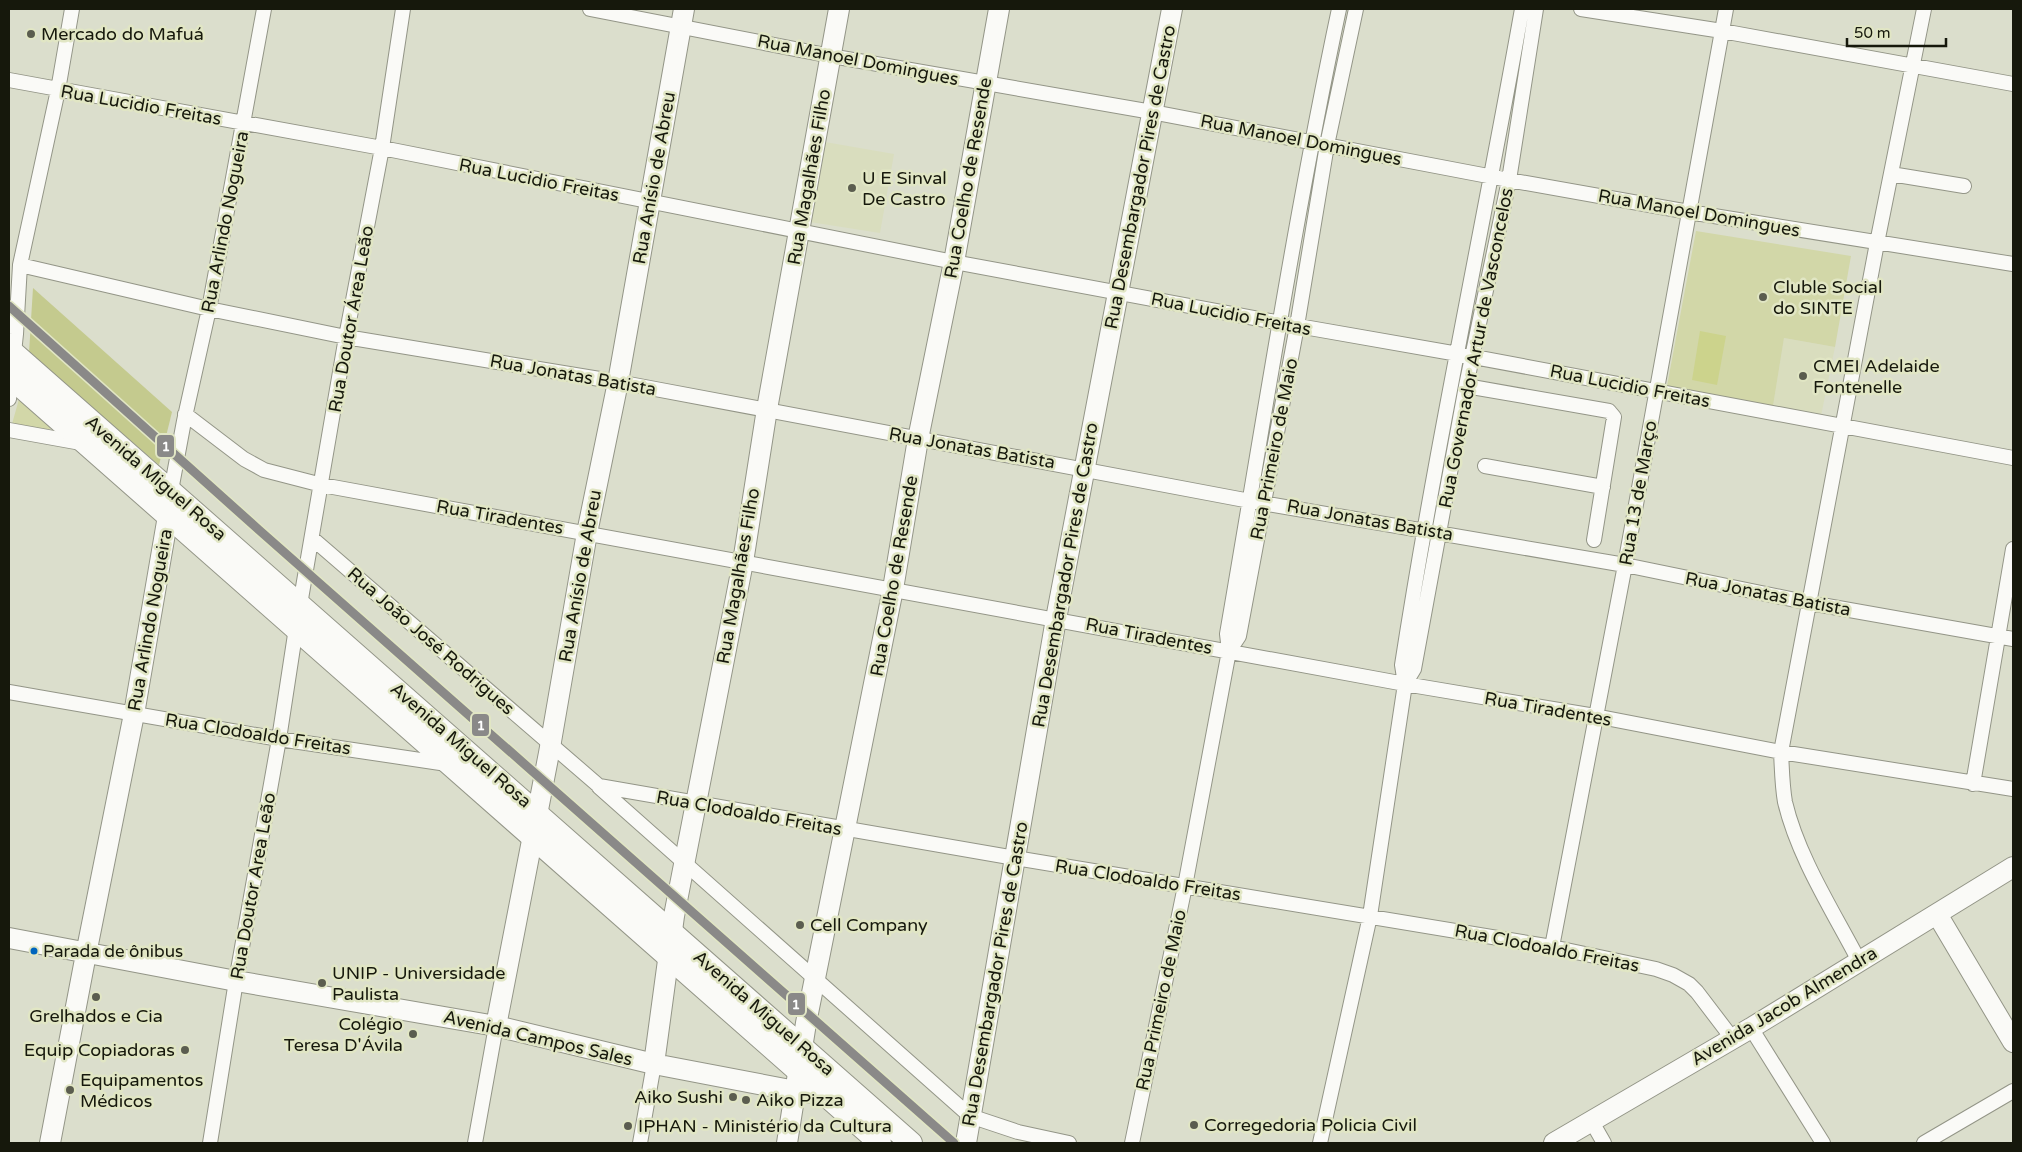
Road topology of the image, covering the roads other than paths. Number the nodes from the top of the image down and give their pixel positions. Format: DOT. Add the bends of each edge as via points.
graph roads {
  1 [pos="72,9"];
  2 [pos="264,9"];
  3 [pos="403,9"];
  4 [pos="590,9"];
  5 [pos="839,9"];
  6 [pos="999,9"];
  7 [pos="1172,9"];
  8 [pos="1339,9"];
  9 [pos="1356,9"];
  10 [pos="1522,9"];
  11 [pos="1536,9"];
  12 [pos="1581,9"];
  13 [pos="1726,9"];
  14 [pos="1924,9"];
  15 [pos="682,18"];
  16 [pos="1722,31"];
  17 [pos="831,56"];
  18 [pos="1912,66"];
  19 [pos="9,80"];
  20 [pos="985,83"];
  21 [pos="2013,84"];
  22 [pos="58,90"];
  23 [pos="1152,112"];
  24 [pos="244,124"];
  25 [pos="1311,142"];
  26 [pos="1327,146"];
  27 [pos="382,148"];
  28 [pos="1890,174"];
  29 [pos="1492,177"];
  30 [pos="1509,180"];
  31 [pos="1964,186"];
  32 [pos="650,202"];
  33 [pos="1689,212"];
  34 [pos="800,230"];
  35 [pos="1877,243"];
  36 [pos="954,262"];
  37 [pos="1290,263"];
  38 [pos="2013,264"];
  39 [pos="20,265"];
  40 [pos="1307,266"];
  41 [pos="1118,292"];
  42 [pos="209,309"];
  43 [pos="1281,324"];
  44 [pos="1297,326"];
  45 [pos="346,337"];
  46 [pos="13,345"];
  47 [pos="1458,354"];
  48 [pos="1472,357"];
  49 [pos="618,382"];
  50 [pos="10,385"];
  51 [pos="1466,386"];
  52 [pos="1656,392"];
  53 [pos="767,409"];
  54 [pos="184,417"];
  55 [pos="1843,426"];
  56 [pos="9,430"];
  57 [pos="918,439"];
  58 [pos="84,443"];
  59 [pos="2013,458"];
  60 [pos="1485,466"];
  61 [pos="1084,469"];
  62 [pos="172,481"];
  63 [pos="322,485"];
  64 [pos="1603,487"];
  65 [pos="1256,502"];
  66 [pos="168,516"];
  67 [pos="1423,531"];
  68 [pos="1440,532"];
  69 [pos="587,533"];
  70 [pos="313,539"];
  71 [pos="1594,540"];
  72 [pos="2013,549"];
  73 [pos="743,562"];
  74 [pos="1625,565"];
  75 [pos="893,589"];
  76 [pos="302,596"];
  77 [pos="1810,602"];
  78 [pos="1056,619"];
  79 [pos="296,628"];
  80 [pos="1998,636"];
  81 [pos="2013,639"];
  82 [pos="1229,651"];
  83 [pos="1405,684"];
  84 [pos="9,692"];
  85 [pos="134,714"];
  86 [pos="1595,716"];
  87 [pos="279,739"];
  88 [pos="550,748"];
  89 [pos="1781,752"];
  90 [pos="449,764"];
  91 [pos="1973,784"];
  92 [pos="598,786"];
  93 [pos="2013,789"];
  94 [pos="539,804"];
  95 [pos="696,804"];
  96 [pos="846,829"];
  97 [pos="532,838"];
  98 [pos="1015,858"];
  99 [pos="684,866"];
  100 [pos="2013,867"];
  101 [pos="1185,886"];
  102 [pos="1936,914"];
  103 [pos="1370,916"];
  104 [pos="673,924"];
  105 [pos="9,938"];
  106 [pos="1552,947"];
  107 [pos="86,954"];
  108 [pos="668,957"];
  109 [pos="1859,961"];
  110 [pos="236,981"];
  111 [pos="815,982"];
  112 [pos="496,1026"];
  113 [pos="1751,1028"];
  114 [pos="1732,1038"];
  115 [pos="2013,1042"];
  116 [pos="802,1047"];
  117 [pos="654,1064"];
  118 [pos="797,1080"];
  119 [pos="2013,1091"];
  120 [pos="1592,1122"];
  121 [pos="969,1128"];
  122 [pos="50,1143"];
  123 [pos="210,1143"];
  124 [pos="475,1143"];
  125 [pos="640,1143"];
  126 [pos="787,1143"];
  127 [pos="880,1143"];
  128 [pos="911,1143"];
  129 [pos="1069,1143"];
  130 [pos="1132,1143"];
  131 [pos="1320,1143"];
  132 [pos="1554,1143"];
  133 [pos="1604,1143"];
  134 [pos="1823,1143"];
  135 [pos="1924,1143"];
  1 -- 22 [label="street"];
  2 -- 24 [label="street, Rua Arlindo Nogueira"];
  3 -- 27 [label="street, Rua Doutor Área Leão"];
  4 -- 15 [label="street, Rua Manoel Domingues"];
  5 -- 17 [label="main road, Rua Magalhães Filho"];
  6 -- 20 [label="main road, Rua Coelho de Resende"];
  7 -- 23 [label="main road, Rua Desembargador Pires de Castro"];
  8 -- 25 [label="street, Rua Primeiro de Maio"];
  9 -- 26 [label="street, Rua Primeiro de Maio"];
  10 -- 29 [label="street, Rua Governador Artur de Vasconcelos"];
  11 -- 30 [label="street, Rua Governador Artur de Vasconcelos"];
  12 -- 16 [label="street"];
  13 -- 16 [label="street, Rua 13 de Março"];
  14 -- 18 [label="street"];
  15 -- 17 [label="street, Rua Manoel Domingues"];
  15 -- 32 [label="main road, Rua Anísio de Abreu"];
  16 -- 18 [label="street"];
  16 -- 33 [label="street, Rua 13 de Março"];
  17 -- 20 [label="street, Rua Manoel Domingues"];
  17 -- 34 [label="main road, Rua Magalhães Filho"];
  18 -- 21 [label="street"];
  18 -- 28 [label="street"];
  19 -- 22 [label="street, Rua Lucidio Freitas"];
  20 -- 23 [label="street, Rua Manoel Domingues"];
  20 -- 36 [label="main road, Rua Coelho de Resende"];
  22 -- 24 [label="street, Rua Lucidio Freitas"];
  22 -- 39 [label="street"];
  23 -- 25 [label="street, Rua Manoel Domingues"];
  23 -- 41 [label="main road, Rua Desembargador Pires de Castro"];
  24 -- 27 [label="street, Rua Lucidio Freitas"];
  24 -- 42 [label="street, Rua Arlindo Nogueira"];
  25 -- 26 [label="street, Rua Manoel Domingues"];
  25 -- 37 [label="street, Rua Primeiro de Maio"];
  26 -- 29 [label="street, Rua Manoel Domingues"];
  26 -- 40 [label="street, Rua Primeiro de Maio"];
  27 -- 32 [label="street, Rua Lucidio Freitas"];
  27 -- 45 [label="street, Rua Doutor Área Leão"];
  28 -- 31 [label="street"];
  28 -- 35 [label="street"];
  29 -- 30 [label="street, Rua Manoel Domingues"];
  29 -- 47 [label="street, Rua Governador Artur de Vasconcelos"];
  30 -- 33 [label="street, Rua Manoel Domingues"];
  30 -- 48 [label="street, Rua Governador Artur de Vasconcelos"];
  32 -- 34 [label="street, Rua Lucidio Freitas"];
  32 -- 49 [label="main road, Rua Anísio de Abreu"];
  33 -- 35 [label="street, Rua Manoel Domingues"];
  33 -- 52 [label="street, Rua 13 de Março"];
  34 -- 36 [label="street, Rua Lucidio Freitas"];
  34 -- 53 [label="main road, Rua Magalhães Filho"];
  35 -- 38 [label="street, Rua Manoel Domingues"];
  35 -- 55 [label="street"];
  36 -- 41 [label="street, Rua Lucidio Freitas"];
  36 -- 57 [label="main road, Rua Coelho de Resende"];
  37 -- 40 [label="street"];
  37 -- 43 [label="street, Rua Primeiro de Maio"];
  39 -- 42 [label="street, Rua Jonatas Batista"];
  39 -- 46 [label="street"];
  40 -- 44 [label="street, Rua Primeiro de Maio"];
  41 -- 43 [label="street, Rua Lucidio Freitas"];
  41 -- 61 [label="main road, Rua Desembargador Pires de Castro"];
  42 -- 45 [label="street, Rua Jonatas Batista"];
  42 -- 54 [label="street, Rua Arlindo Nogueira"];
  43 -- 44 [label="street, Rua Lucidio Freitas"];
  43 -- 65 [label="street, Rua Primeiro de Maio"];
  44 -- 47 [label="street, Rua Lucidio Freitas"];
  44 -- 65 [label="street, Rua Primeiro de Maio"];
  45 -- 49 [label="street, Rua Jonatas Batista"];
  45 -- 63 [label="street, Rua Doutor Área Leão"];
  46 -- 50 [label="street"];
  46 -- 62 [label="main road, Avenida Miguel Rosa"];
  47 -- 48 [label="street, Rua Lucidio Freitas"];
  47 -- 67 [label="street, Rua Governador Artur de Vasconcelos"];
  48 -- 51 [label="street, Rua Governador Artur de Vasconcelos"];
  48 -- 52 [label="street, Rua Lucidio Freitas"];
  49 -- 53 [label="street, Rua Jonatas Batista"];
  49 -- 69 [label="main road, Rua Anísio de Abreu"];
  50 -- 58 [label="main road, Avenida Miguel Rosa"];
  51 -- 64 [label="street" via="1612,413"];
  51 -- 68 [label="street, Rua Governador Artur de Vasconcelos"];
  52 -- 55 [label="street, Rua Lucidio Freitas"];
  52 -- 74 [label="street, Rua 13 de Março"];
  53 -- 57 [label="street, Rua Jonatas Batista"];
  53 -- 73 [label="main road, Rua Magalhães Filho"];
  54 -- 62 [label="street, Rua Arlindo Nogueira"];
  54 -- 63 [label="street, Rua Tiradentes" via="264,470"];
  55 -- 59 [label="street, Rua Lucidio Freitas"];
  55 -- 77 [label="street"];
  56 -- 58 [label="street"];
  57 -- 61 [label="street, Rua Jonatas Batista"];
  57 -- 75 [label="main road, Rua Coelho de Resende"];
  58 -- 66 [label="main road, Avenida Miguel Rosa"];
  60 -- 64 [label="street"];
  61 -- 65 [label="street, Rua Jonatas Batista"];
  61 -- 78 [label="main road, Rua Desembargador Pires de Castro"];
  62 -- 66 [label="street, Rua Arlindo Nogueira"];
  62 -- 76 [label="main road, Avenida Miguel Rosa"];
  63 -- 69 [label="street, Rua Tiradentes"];
  63 -- 70 [label="street, Rua Doutor Área Leão"];
  64 -- 71 [label="street"];
  65 -- 67 [label="street, Rua Jonatas Batista"];
  65 -- 82 [label="street, Rua Primeiro de Maio" via="1227,634"];
  66 -- 79 [label="main road, Avenida Miguel Rosa"];
  66 -- 85 [label="main road, Rua Arlindo Nogueira"];
  67 -- 68 [label="street, Rua Jonatas Batista"];
  67 -- 83 [label="street, Rua Governador Artur de Vasconcelos" via="1402,665"];
  68 -- 74 [label="street, Rua Jonatas Batista"];
  68 -- 83 [label="street, Rua Governador Artur de Vasconcelos" via="1414,669"];
  69 -- 73 [label="street, Rua Tiradentes"];
  69 -- 88 [label="main road, Rua Anísio de Abreu"];
  70 -- 76 [label="street, Rua Doutor Área Leão"];
  70 -- 88 [label="street, Rua João José Rodrigues"];
  72 -- 80 [label="street"];
  73 -- 75 [label="street, Rua Tiradentes"];
  73 -- 95 [label="main road, Rua Magalhães Filho"];
  74 -- 77 [label="street, Rua Jonatas Batista"];
  74 -- 86 [label="street, Rua 13 de Março"];
  75 -- 78 [label="street, Rua Tiradentes"];
  75 -- 96 [label="main road, Rua Coelho de Resende"];
  76 -- 79 [label="street, Rua Doutor Área Leão"];
  76 -- 94 [label="main road, Avenida Miguel Rosa"];
  77 -- 80 [label="street, Rua Jonatas Batista"];
  77 -- 89 [label="street"];
  78 -- 82 [label="street, Rua Tiradentes"];
  78 -- 98 [label="main road, Rua Desembargador Pires de Castro"];
  79 -- 87 [label="street, Rua Doutor Area Leão"];
  79 -- 90 [label="main road, Avenida Miguel Rosa"];
  80 -- 81 [label="street, Rua Jonatas Batista"];
  80 -- 91 [label="street"];
  82 -- 83 [label="street, Rua Tiradentes"];
  82 -- 101 [label="street, Rua Primeiro de Maio"];
  83 -- 86 [label="street, Rua Tiradentes"];
  83 -- 103 [label="street, Rua Governador Artur de Vasconcelos"];
  84 -- 85 [label="street, Rua Clodoaldo Freitas"];
  85 -- 87 [label="street, Rua Clodoaldo Freitas"];
  85 -- 107 [label="main road, Rua Arlindo Nogueira"];
  86 -- 89 [label="street, Rua Tiradentes"];
  86 -- 106 [label="street, Rua 13 de Março"];
  87 -- 90 [label="street, Rua Clodoaldo Freitas"];
  87 -- 110 [label="street, Rua Doutor Area Leão"];
  88 -- 92 [label="street"];
  88 -- 94 [label="main road, Rua Anísio de Abreu"];
  89 -- 91 [label="street, Rua Tiradentes"];
  89 -- 109 [label="street" via="1782,781 1790,820 1802,853"];
  90 -- 97 [label="main road, Avenida Miguel Rosa"];
  91 -- 93 [label="street, Rua Tiradentes"];
  92 -- 95 [label="street, Rua Clodoaldo Freitas"];
  92 -- 99 [label="street"];
  94 -- 97 [label="main road, Rua Anísio de Abreu"];
  94 -- 104 [label="main road, Avenida Miguel Rosa"];
  95 -- 96 [label="street, Rua Clodoaldo Freitas"];
  95 -- 99 [label="main road, Rua Magalhães Filho"];
  96 -- 98 [label="street, Rua Clodoaldo Freitas"];
  96 -- 111 [label="main road, Rua Coelho de Resende"];
  97 -- 108 [label="main road, Avenida Miguel Rosa"];
  97 -- 112 [label="main road, Rua Anísio de Abreu"];
  98 -- 101 [label="street, Rua Clodoaldo Freitas"];
  98 -- 121 [label="main road, Rua Desembargador Pires de Castro"];
  99 -- 104 [label="main road, Rua Magalhães Filho"];
  99 -- 111 [label="street"];
  100 -- 102 [label="main road, Avenida Jacob Almendra"];
  101 -- 103 [label="street, Rua Clodoaldo Freitas"];
  101 -- 130 [label="street, Rua Primeiro de Maio"];
  102 -- 109 [label="main road, Avenida Jacob Almendra"];
  102 -- 115 [label="main road"];
  103 -- 106 [label="street, Rua Clodoaldo Freitas"];
  103 -- 131 [label="street, Rua Governador Artur de Vasconcelos"];
  104 -- 108 [label="main road, Rua Magalhães Filho"];
  104 -- 116 [label="main road, Avenida Miguel Rosa"];
  105 -- 107 [label="main road, Avenida Campos Sales"];
  106 -- 114 [label="street, Rua Clodoaldo Freitas" via="1679,977 1697,992"];
  107 -- 110 [label="main road, Avenida Campos Sales"];
  107 -- 122 [label="main road, Rua Arlindo Nogueira"];
  108 -- 117 [label="main road, Rua Magalhães Filho"];
  108 -- 118 [label="main road, Avenida Miguel Rosa"];
  109 -- 113 [label="main road, Avenida Jacob Almendra"];
  110 -- 112 [label="main road, Avenida Campos Sales"];
  110 -- 123 [label="street, Rua Doutor Area Leão"];
  111 -- 116 [label="main road, Rua Coelho de Resende"];
  111 -- 121 [label="street"];
  112 -- 117 [label="main road, Avenida Campos Sales"];
  112 -- 124 [label="street, Rua Anísio de Abreu"];
  113 -- 114 [label="main road, Avenida Jacob Almendra"];
  113 -- 134 [label="street"];
  114 -- 120 [label="main road, Avenida Jacob Almendra"];
  116 -- 118 [label="main road, Rua Coelho de Resende"];
  116 -- 128 [label="main road, Avenida Miguel Rosa"];
  117 -- 118 [label="main road, Avenida Campos Sales"];
  117 -- 125 [label="street, Rua Magalhães Filho"];
  118 -- 126 [label="main road, Rua Coelho de Resende"];
  118 -- 127 [label="main road, Avenida Miguel Rosa" via="831,1099"];
  119 -- 135 [label="street"];
  120 -- 132 [label="main road, Avenida Jacob Almendra"];
  120 -- 133 [label="street"];
  121 -- 129 [label="street" via="1018,1132"];
}
